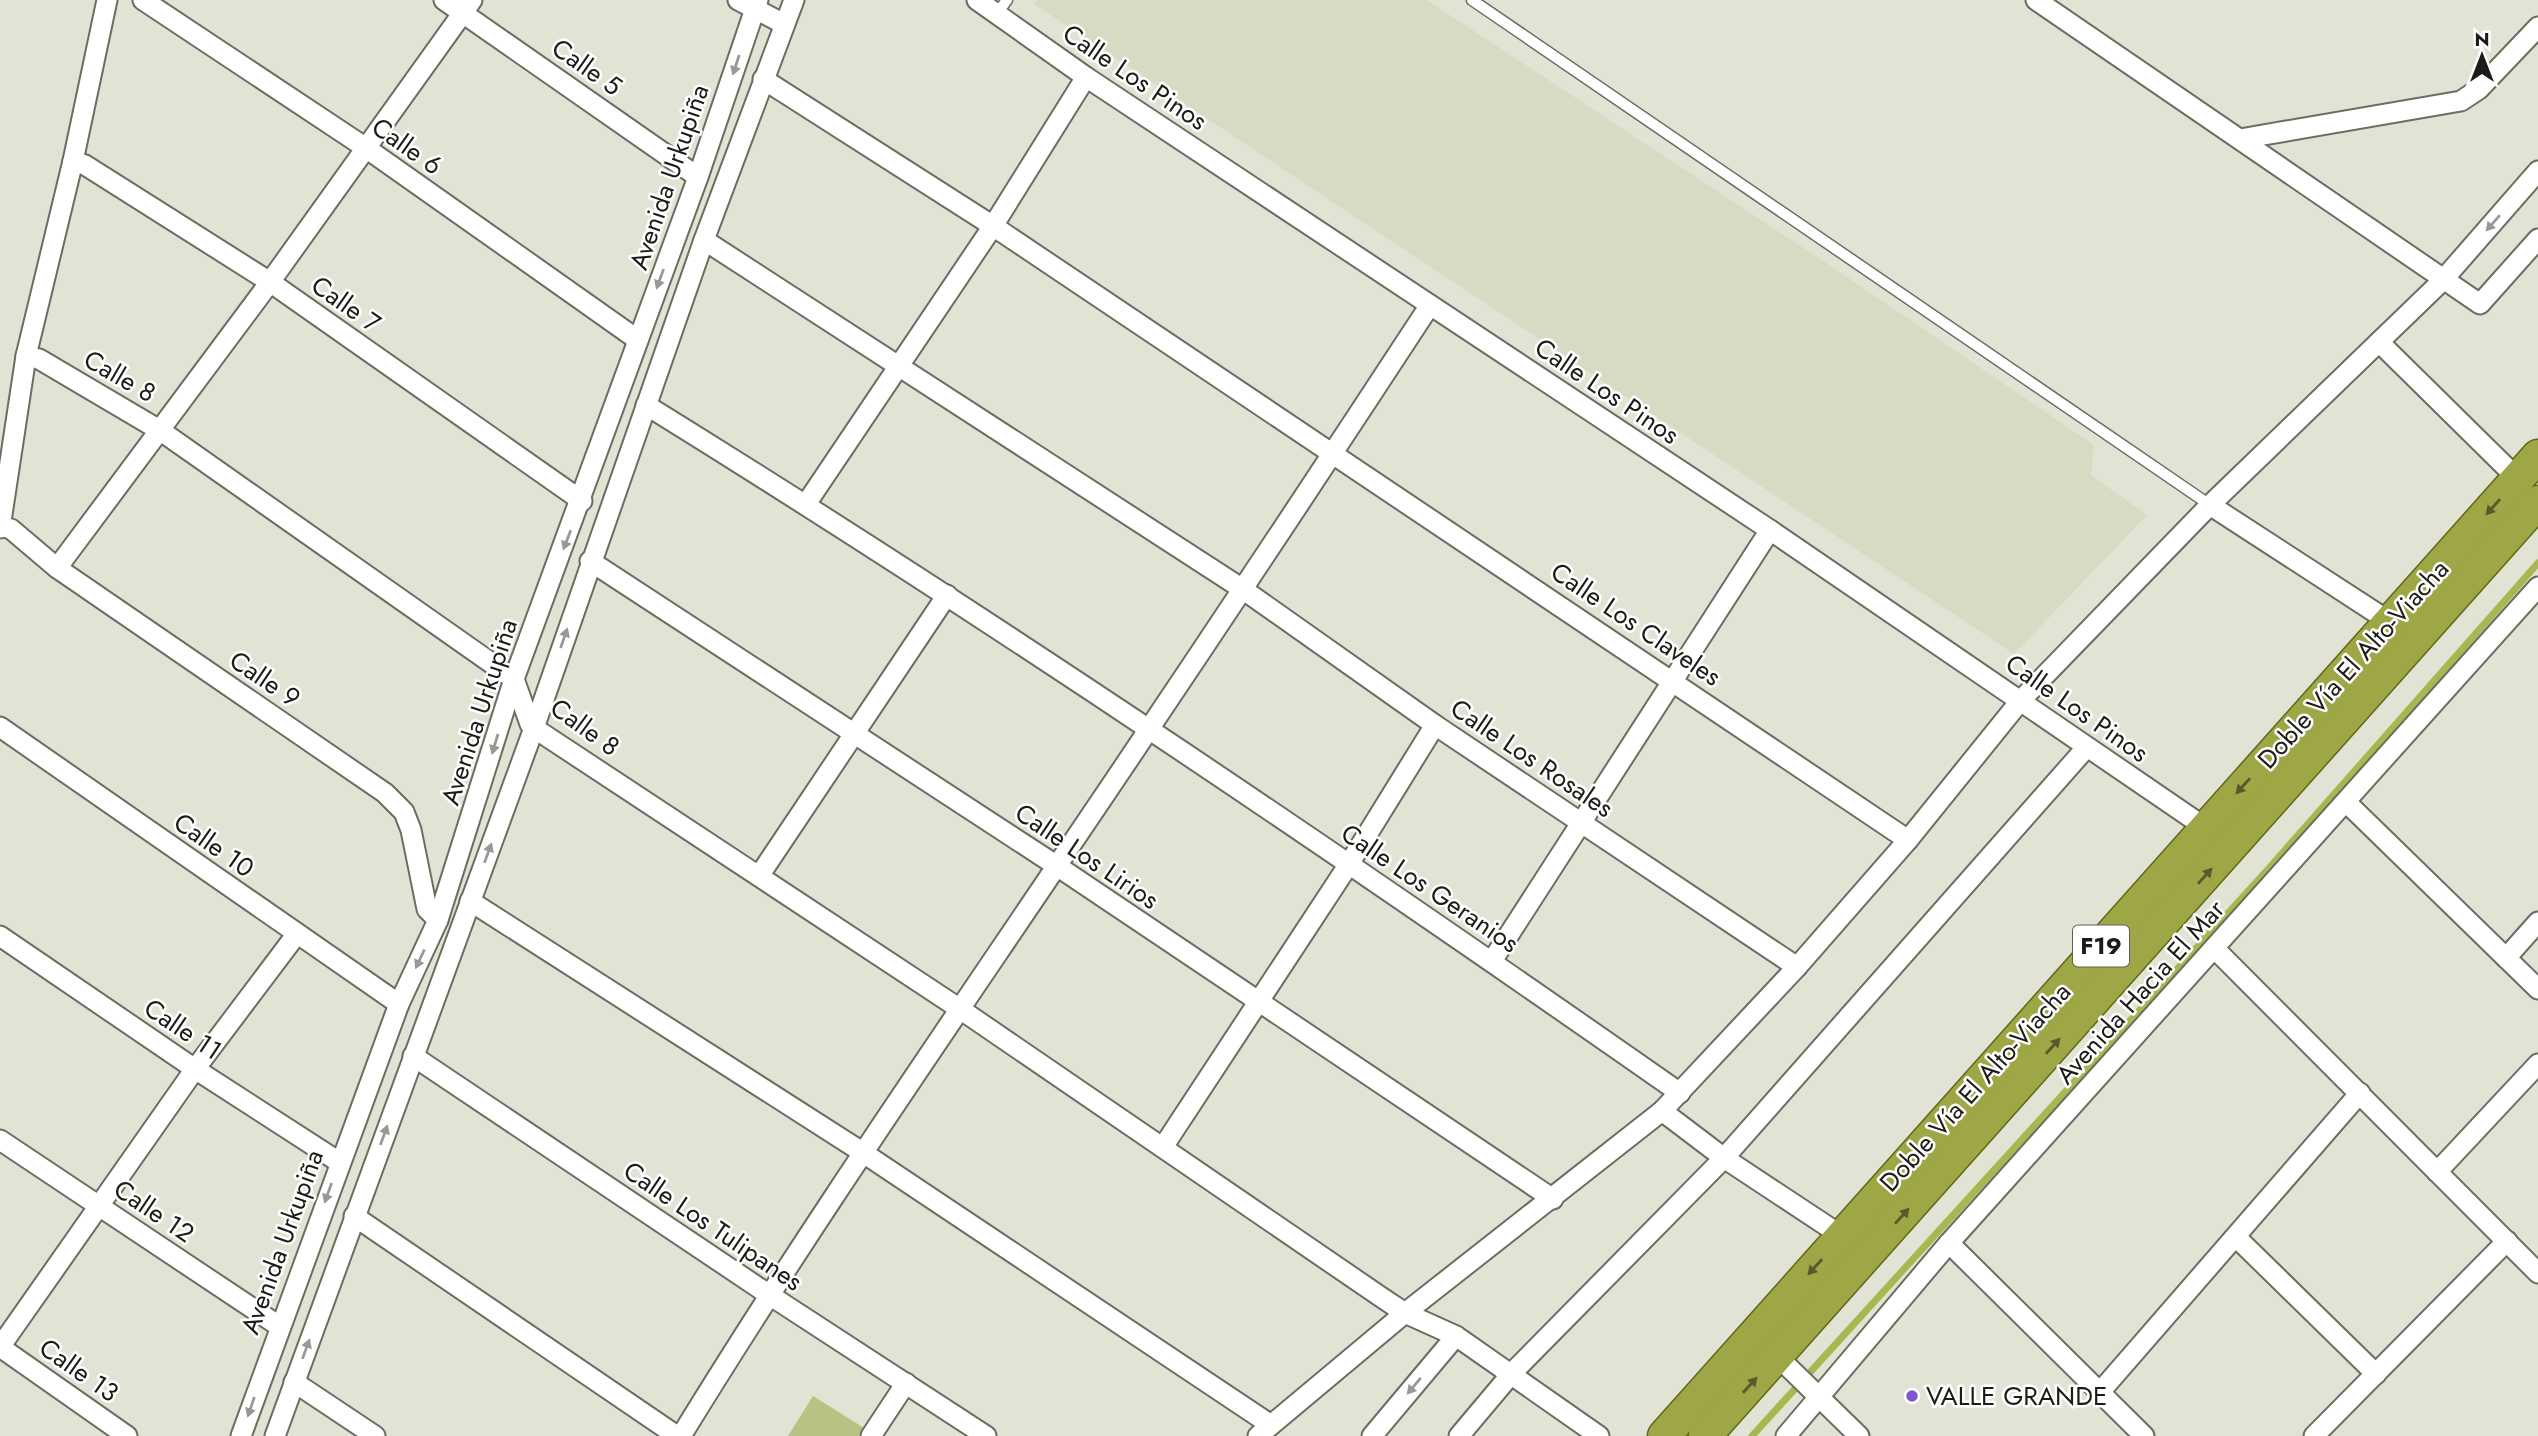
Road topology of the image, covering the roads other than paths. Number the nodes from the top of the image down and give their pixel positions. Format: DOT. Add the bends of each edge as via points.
graph roads {
  1 [pos="107,0"];
  2 [pos="143,0"];
  3 [pos="444,0"];
  4 [pos="794,0"];
  5 [pos="977,0"];
  6 [pos="1472,0"];
  7 [pos="2036,0"];
  8 [pos="750,4"];
  9 [pos="467,6"];
  10 [pos="1001,8"];
  11 [pos="784,24"];
  12 [pos="2538,27"];
  13 [pos="1086,77"];
  14 [pos="763,79"];
  15 [pos="2240,139"];
  16 [pos="366,148"];
  17 [pos="73,161"];
  18 [pos="2538,171"];
  19 [pos="698,177"];
  20 [pos="993,226"];
  21 [pos="2538,239"];
  22 [pos="704,240"];
  23 [pos="2442,281"];
  24 [pos="270,282"];
  25 [pos="1430,305"];
  26 [pos="638,341"];
  27 [pos="2379,342"];
  28 [pos="26,356"];
  29 [pos="900,366"];
  30 [pos="646,405"];
  31 [pos="161,431"];
  32 [pos="1333,453"];
  33 [pos="2528,467"];
  34 [pos="582,501"];
  35 [pos="2538,502"];
  36 [pos="806,504"];
  37 [pos="2210,505"];
  38 [pos="0,527"];
  39 [pos="1770,530"];
  40 [pos="590,561"];
  41 [pos="57,568"];
  42 [pos="2538,587"];
  43 [pos="1241,588"];
  44 [pos="947,595"];
  45 [pos="2390,622"];
  46 [pos="514,679"];
  47 [pos="1673,680"];
  48 [pos="2021,700"];
  49 [pos="1435,725"];
  50 [pos="0,727"];
  51 [pos="534,728"];
  52 [pos="1149,729"];
  53 [pos="854,734"];
  54 [pos="2086,748"];
  55 [pos="2346,802"];
  56 [pos="1579,822"];
  57 [pos="2206,828"];
  58 [pos="1909,839"];
  59 [pos="1349,864"];
  60 [pos="1057,866"];
  61 [pos="759,876"];
  62 [pos="470,901"];
  63 [pos="438,920"];
  64 [pos="2538,922"];
  65 [pos="0,936"];
  66 [pos="296,936"];
  67 [pos="2215,949"];
  68 [pos="2506,958"];
  69 [pos="1492,961"];
  70 [pos="1797,967"];
  71 [pos="2538,989"];
  72 [pos="1259,1003"];
  73 [pos="399,1004"];
  74 [pos="960,1009"];
  75 [pos="413,1056"];
  76 [pos="2538,1064"];
  77 [pos="195,1069"];
  78 [pos="1681,1093"];
  79 [pos="2360,1093"];
  80 [pos="1662,1111"];
  81 [pos="0,1140"];
  82 [pos="1163,1147"];
  83 [pos="862,1152"];
  84 [pos="1724,1158"];
  85 [pos="339,1162"];
  86 [pos="2437,1172"];
  87 [pos="1553,1199"];
  88 [pos="99,1205"];
  89 [pos="354,1216"];
  90 [pos="1842,1236"];
  91 [pos="2237,1238"];
  92 [pos="2507,1241"];
  93 [pos="1949,1243"];
  94 [pos="2538,1273"];
  95 [pos="768,1294"];
  96 [pos="1405,1313"];
  97 [pos="279,1326"];
  98 [pos="1456,1336"];
  99 [pos="0,1347"];
  100 [pos="1782,1361"];
  101 [pos="1512,1373"];
  102 [pos="2376,1374"];
  103 [pos="294,1382"];
  104 [pos="906,1383"];
  105 [pos="1812,1390"];
  106 [pos="2100,1392"];
  107 [pos="1264,1431"];
  108 [pos="127,1436"];
  109 [pos="241,1436"];
  110 [pos="275,1436"];
  111 [pos="375,1436"];
  112 [pos="679,1436"];
  113 [pos="872,1436"];
  114 [pos="986,1436"];
  115 [pos="1372,1436"];
  116 [pos="1459,1436"];
  117 [pos="1599,1436"];
  118 [pos="1664,1436"];
  119 [pos="1704,1436"];
  120 [pos="1786,1436"];
  121 [pos="1859,1436"];
  122 [pos="2144,1436"];
  123 [pos="2314,1436"];
  1 -- 17 [label="street"];
  2 -- 16 [label="street, Calle 6"];
  3 -- 9 [label="street, Calle 5"];
  4 -- 11 [label="street"];
  5 -- 10 [label="street, Calle Los Pinos"];
  6 -- 37 [label="lane"];
  7 -- 15 [label="street"];
  8 -- 11 [label="street"];
  8 -- 19 [label="street, Avenida Urkupiña, one-way"];
  9 -- 16 [label="street"];
  9 -- 19 [label="street, Calle 5"];
  10 -- 13 [label="street, Calle Los Pinos"];
  11 -- 14 [label="street"];
  12 -- 15 [label="street" via="2479,89 2461,101"];
  13 -- 20 [label="street"];
  13 -- 25 [label="street, Calle Los Pinos"];
  14 -- 20 [label="street, Calle Los Claveles"];
  14 -- 22 [label="street"];
  15 -- 23 [label="street"];
  16 -- 24 [label="street"];
  16 -- 26 [label="street, Calle 6"];
  17 -- 24 [label="street, Calle 7"];
  17 -- 28 [label="street"];
  18 -- 23 [label="street, one-way"];
  19 -- 26 [label="street, Avenida Urkupiña, one-way"];
  20 -- 29 [label="street"];
  20 -- 32 [label="street, Calle Los Claveles"];
  21 -- 23 [label="street" via="2480,304"];
  22 -- 29 [label="street, Calle Los Rosales"];
  22 -- 30 [label="street"];
  23 -- 27 [label="street"];
  24 -- 31 [label="street"];
  24 -- 34 [label="street, Calle 7"];
  25 -- 32 [label="street"];
  25 -- 39 [label="street, Calle Los Pinos"];
  26 -- 34 [label="street, Avenida Urkupiña"];
  27 -- 33 [label="street"];
  27 -- 37 [label="street"];
  28 -- 31 [label="street, Calle 8" via="39,359"];
  28 -- 38 [label="street"];
  29 -- 36 [label="street"];
  29 -- 43 [label="street, Calle Los Rosales"];
  30 -- 36 [label="street, Calle Los Geranios"];
  30 -- 40 [label="street"];
  31 -- 41 [label="street"];
  31 -- 46 [label="street, Calle 8"];
  32 -- 43 [label="street"];
  32 -- 47 [label="street, Calle Los Claveles"];
  33 -- 45 [label="highway, Doble Vía El Alto-Viacha / F19, one-way"];
  34 -- 46 [label="street, Avenida Urkupiña, one-way"];
  100 -- 35 [label="highway, Doble Vía El Alto-Viacha / F19, one-way"];
  36 -- 44 [label="street, Calle Los Geranios"];
  37 -- 45 [label="street"];
  37 -- 48 [label="street"];
  38 -- 41 [label="street, Calle 9" via="11,529"];
  39 -- 47 [label="street"];
  39 -- 48 [label="street, Calle Los Pinos"];
  51 -- 40 [label="street, one-way"];
  40 -- 53 [label="street, Calle Los Lirios"];
  41 -- 63 [label="street, Calle 9" via="384,793 404,812 427,909"];
  42 -- 55 [label="street, Avenida Hacia El Mar"];
  43 -- 49 [label="street, Calle Los Rosales"];
  43 -- 52 [label="street"];
  44 -- 52 [label="street, Calle Los Geranios"];
  44 -- 53 [label="street"];
  45 -- 57 [label="highway, Doble Vía El Alto-Viacha / F19, one-way"];
  46 -- 51 [label="street, Calle 8"];
  46 -- 63 [label="street, Avenida Urkupiña, one-way"];
  47 -- 56 [label="street"];
  47 -- 58 [label="street, Calle Los Claveles"];
  48 -- 54 [label="street, Calle Los Pinos"];
  48 -- 58 [label="street"];
  49 -- 56 [label="street, Calle Los Rosales"];
  49 -- 59 [label="street"];
  50 -- 66 [label="street, Calle 10"];
  51 -- 61 [label="street, Calle 8"];
  62 -- 51 [label="street, one-way"];
  52 -- 59 [label="street, Calle Los Geranios"];
  52 -- 60 [label="street"];
  53 -- 60 [label="street, Calle Los Lirios"];
  53 -- 61 [label="street"];
  54 -- 57 [label="street, Calle Los Pinos"];
  54 -- 84 [label="street"];
  55 -- 67 [label="street, Avenida Hacia El Mar"];
  55 -- 68 [label="street"];
  56 -- 69 [label="street"];
  56 -- 70 [label="street, Calle Los Rosales"];
  57 -- 90 [label="highway, Doble Vía El Alto-Viacha / F19"];
  58 -- 70 [label="street"];
  59 -- 69 [label="street, Calle Los Geranios"];
  59 -- 72 [label="street"];
  60 -- 72 [label="street, Calle Los Lirios"];
  60 -- 74 [label="street"];
  61 -- 74 [label="street, Calle 8"];
  62 -- 75 [label="street"];
  62 -- 83 [label="street"];
  63 -- 73 [label="street, Avenida Urkupiña, one-way"];
  64 -- 68 [label="street"];
  65 -- 77 [label="street, Calle 11"];
  66 -- 73 [label="street, Calle 10"];
  66 -- 77 [label="street"];
  67 -- 79 [label="street"];
  67 -- 93 [label="street, Avenida Hacia El Mar"];
  68 -- 71 [label="street"];
  69 -- 78 [label="street, Calle Los Geranios"];
  70 -- 78 [label="street"];
  72 -- 82 [label="street"];
  72 -- 87 [label="street, Calle Los Lirios"];
  73 -- 85 [label="street, Avenida Urkupiña"];
  74 -- 82 [label="street, Calle 8"];
  74 -- 83 [label="street"];
  89 -- 75 [label="street, one-way"];
  75 -- 95 [label="street, Calle Los Tulipanes"];
  76 -- 86 [label="street"];
  77 -- 85 [label="street, Calle 11"];
  77 -- 88 [label="street"];
  78 -- 80 [label="street"];
  79 -- 86 [label="street"];
  79 -- 91 [label="street"];
  80 -- 84 [label="street"];
  80 -- 87 [label="street"];
  81 -- 88 [label="street, Calle 12"];
  82 -- 96 [label="street, Calle 8"];
  83 -- 95 [label="street"];
  83 -- 107 [label="street"];
  84 -- 90 [label="street"];
  84 -- 101 [label="street"];
  85 -- 97 [label="street, Avenida Urkupiña, one-way"];
  86 -- 92 [label="street"];
  87 -- 96 [label="street"];
  88 -- 97 [label="street, Calle 12"];
  88 -- 99 [label="street"];
  103 -- 89 [label="street, one-way"];
  89 -- 112 [label="street"];
  90 -- 118 [label="highway, Doble Vía El Alto-Viacha / F19, one-way"];
  91 -- 102 [label="street"];
  91 -- 106 [label="street"];
  92 -- 94 [label="street"];
  92 -- 102 [label="street"];
  93 -- 105 [label="street, Avenida Hacia El Mar"];
  93 -- 106 [label="street"];
  95 -- 104 [label="street, Calle Los Tulipanes"];
  95 -- 112 [label="street"];
  96 -- 98 [label="street, Calle 8"];
  96 -- 107 [label="street"];
  97 -- 109 [label="street, Avenida Urkupiña, one-way"];
  98 -- 101 [label="street, Calle 8"];
  98 -- 115 [label="street, one-way"];
  99 -- 108 [label="street, Calle 13"];
  100 -- 105 [label="street"];
  119 -- 100 [label="highway, Doble Vía El Alto-Viacha / F19, one-way"];
  101 -- 116 [label="street"];
  101 -- 117 [label="street, Calle 8"];
  102 -- 123 [label="street"];
  103 -- 110 [label="street"];
  103 -- 111 [label="street"];
  104 -- 113 [label="street"];
  104 -- 114 [label="street, Calle Los Tulipanes"];
  105 -- 120 [label="street, Avenida Hacia El Mar"];
  105 -- 121 [label="street"];
  106 -- 122 [label="street"];
}
